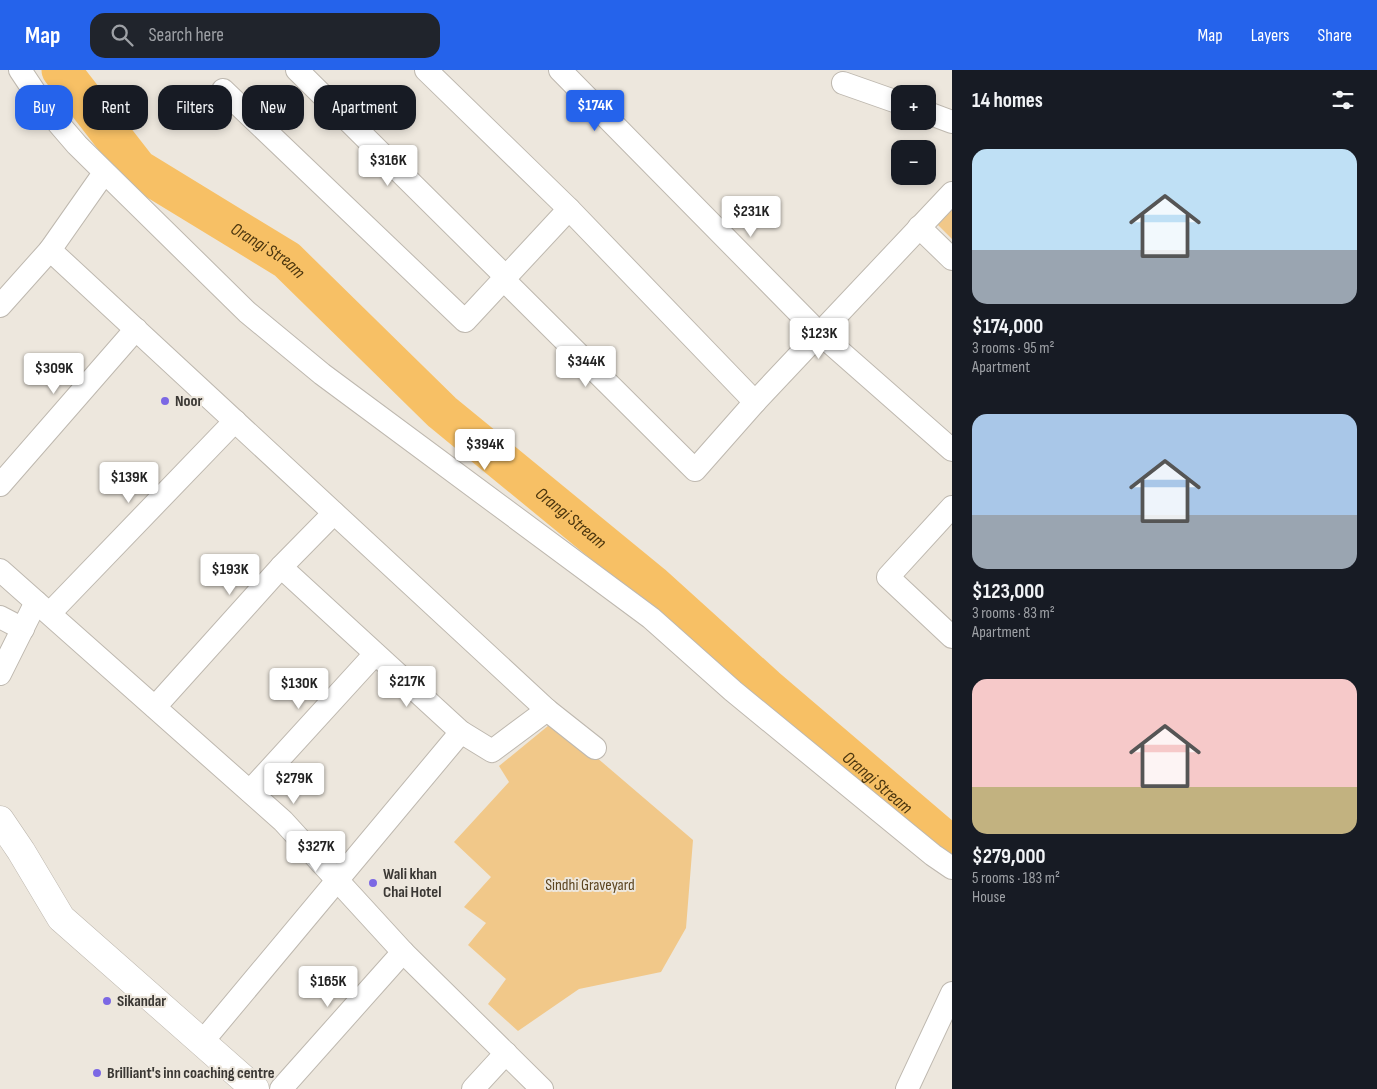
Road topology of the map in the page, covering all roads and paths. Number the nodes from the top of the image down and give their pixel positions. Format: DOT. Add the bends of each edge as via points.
graph roads {
  1 [pos="20,70"];
  2 [pos="297,70"];
  3 [pos="426,70"];
  4 [pos="560,70"];
  5 [pos="844,83"];
  6 [pos="232,99"];
  7 [pos="891,100"];
  8 [pos="936,116"];
  9 [pos="952,122"];
  10 [pos="104,173"];
  11 [pos="952,193"];
  12 [pos="569,209"];
  13 [pos="919,227"];
  14 [pos="50,250"];
  15 [pos="952,259"];
  16 [pos="505,278"];
  17 [pos="0,306"];
  18 [pos="136,329"];
  19 [pos="819,333"];
  20 [pos="755,402"];
  21 [pos="235,421"];
  22 [pos="952,450"];
  23 [pos="0,485"];
  24 [pos="952,507"];
  25 [pos="334,513"];
  26 [pos="281,567"];
  27 [pos="0,570"];
  28 [pos="43,607"];
  29 [pos="0,617"];
  30 [pos="23,629"];
  31 [pos="952,637"];
  32 [pos="375,654"];
  33 [pos="2,666"];
  34 [pos="155,706"];
  35 [pos="546,710"];
  36 [pos="460,732"];
  37 [pos="595,748"];
  38 [pos="250,791"];
  39 [pos="0,820"];
  40 [pos="952,868"];
  41 [pos="336,878"];
  42 [pos="403,952"];
  43 [pos="952,993"];
  44 [pos="202,1040"];
  45 [pos="506,1053"];
  46 [pos="255,1089"];
  47 [pos="281,1089"];
  48 [pos="473,1089"];
  49 [pos="542,1089"];
  50 [pos="908,1089"];
  1 -- 10 [label="street" via="46,109"];
  2 -- 16 [label="street"];
  3 -- 12 [label="street"];
  4 -- 19 [label="street"];
  5 -- 7 [label="street"];
  6 -- 16 [label="street" via="465,321"];
  8 -- 9 [label="street"];
  10 -- 14 [label="street"];
  10 -- 40 [label="street" via="247,312 322,374 651,618 733,691"];
  11 -- 13 [label="street"];
  12 -- 16 [label="street"];
  12 -- 20 [label="street"];
  13 -- 15 [label="street"];
  13 -- 19 [label="street"];
  14 -- 17 [label="street"];
  14 -- 18 [label="street"];
  16 -- 20 [label="street" via="695,470"];
  18 -- 21 [label="street"];
  18 -- 23 [label="street"];
  19 -- 20 [label="street"];
  19 -- 22 [label="street"];
  21 -- 25 [label="street"];
  21 -- 28 [label="street"];
  24 -- 31 [label="street" via="888,577"];
  25 -- 26 [label="street"];
  25 -- 35 [label="street"];
  26 -- 32 [label="street"];
  26 -- 34 [label="street"];
  27 -- 28 [label="street"];
  28 -- 30 [label="street"];
  28 -- 34 [label="street"];
  29 -- 30 [label="street"];
  30 -- 33 [label="street"];
  32 -- 36 [label="street"];
  32 -- 38 [label="street"];
  34 -- 38 [label="street"];
  35 -- 36 [label="street" via="492,751"];
  35 -- 37 [label="street"];
  36 -- 41 [label="street"];
  38 -- 41 [label="street" via="283,820"];
  39 -- 44 [label="street" via="61,918"];
  41 -- 42 [label="street"];
  41 -- 44 [label="street"];
  42 -- 45 [label="street"];
  42 -- 47 [label="street"];
  43 -- 50 [label="street"];
  44 -- 46 [label="street"];
  45 -- 48 [label="street"];
  45 -- 49 [label="street"];
}
